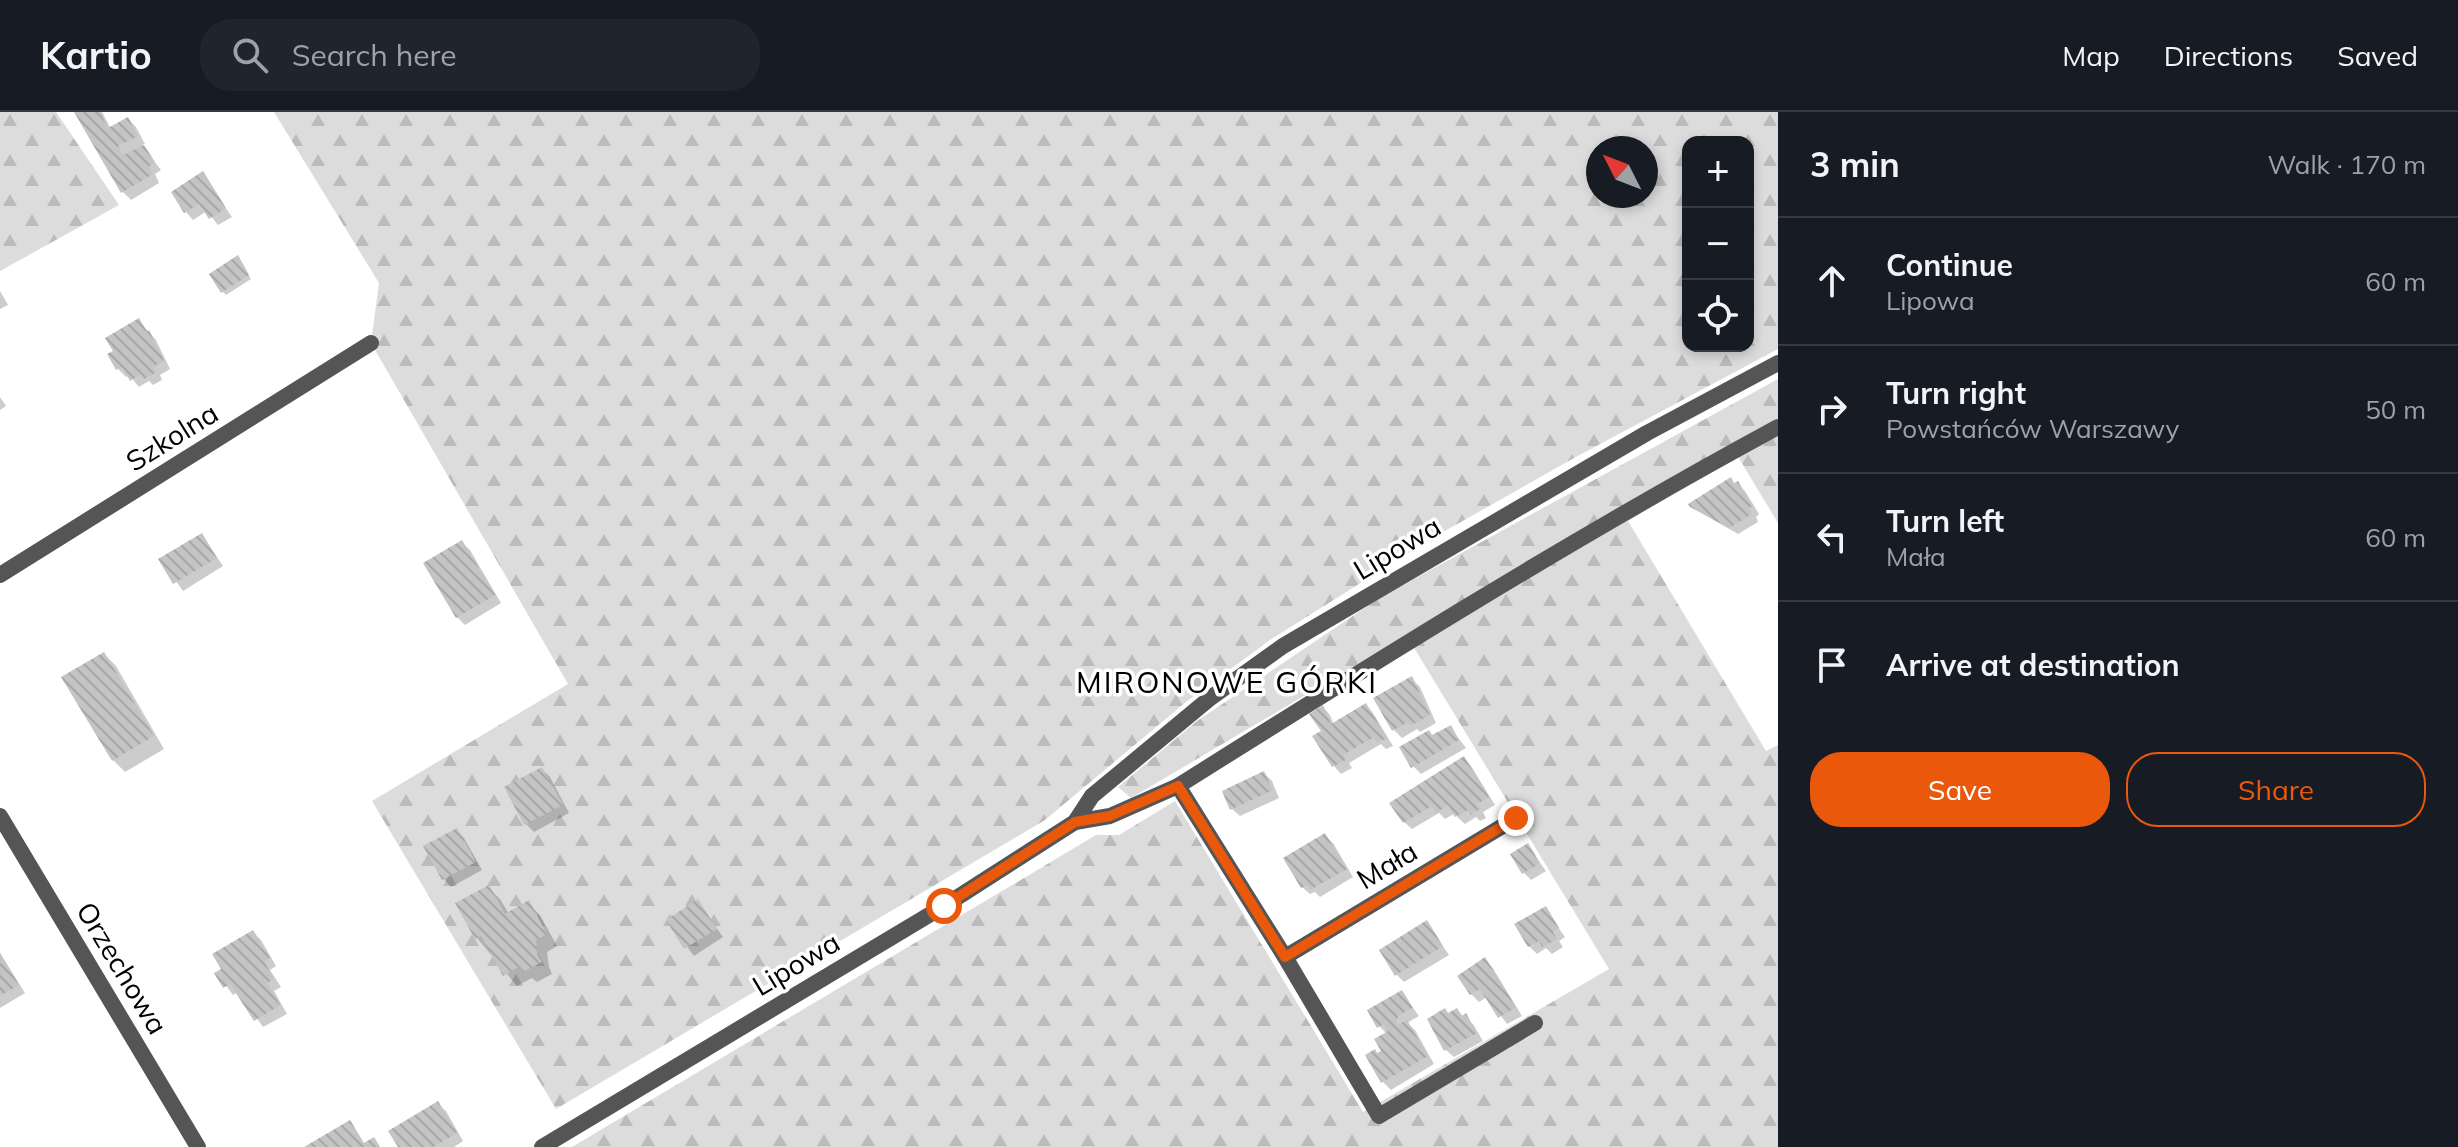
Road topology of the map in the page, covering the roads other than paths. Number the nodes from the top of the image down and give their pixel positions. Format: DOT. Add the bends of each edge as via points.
graph roads {
  1 [pos="371,343"];
  2 [pos="1778,363"];
  3 [pos="1778,427"];
  4 [pos="0,575"];
  5 [pos="1178,786"];
  6 [pos="0,816"];
  7 [pos="1516,818"];
  8 [pos="1075,822"];
  9 [pos="1285,957"];
  10 [pos="1535,1023"];
  11 [pos="198,1147"];
  12 [pos="542,1147"];
  1 -- 4 [label="street, Szkolna"];
  2 -- 8 [label="street, Lipowa" via="1647,433 1283,646 1209,699 1092,796"];
  3 -- 5 [label="street, Lipowa" via="1412,640"];
  5 -- 8 [label="street, Lipowa" via="1110,816"];
  5 -- 9 [label="street"];
  6 -- 11 [label="street, Orzechowa"];
  7 -- 9 [label="street, Mała"];
  8 -- 12 [label="street, Lipowa"];
  9 -- 10 [label="street" via="1379,1116"];
}
